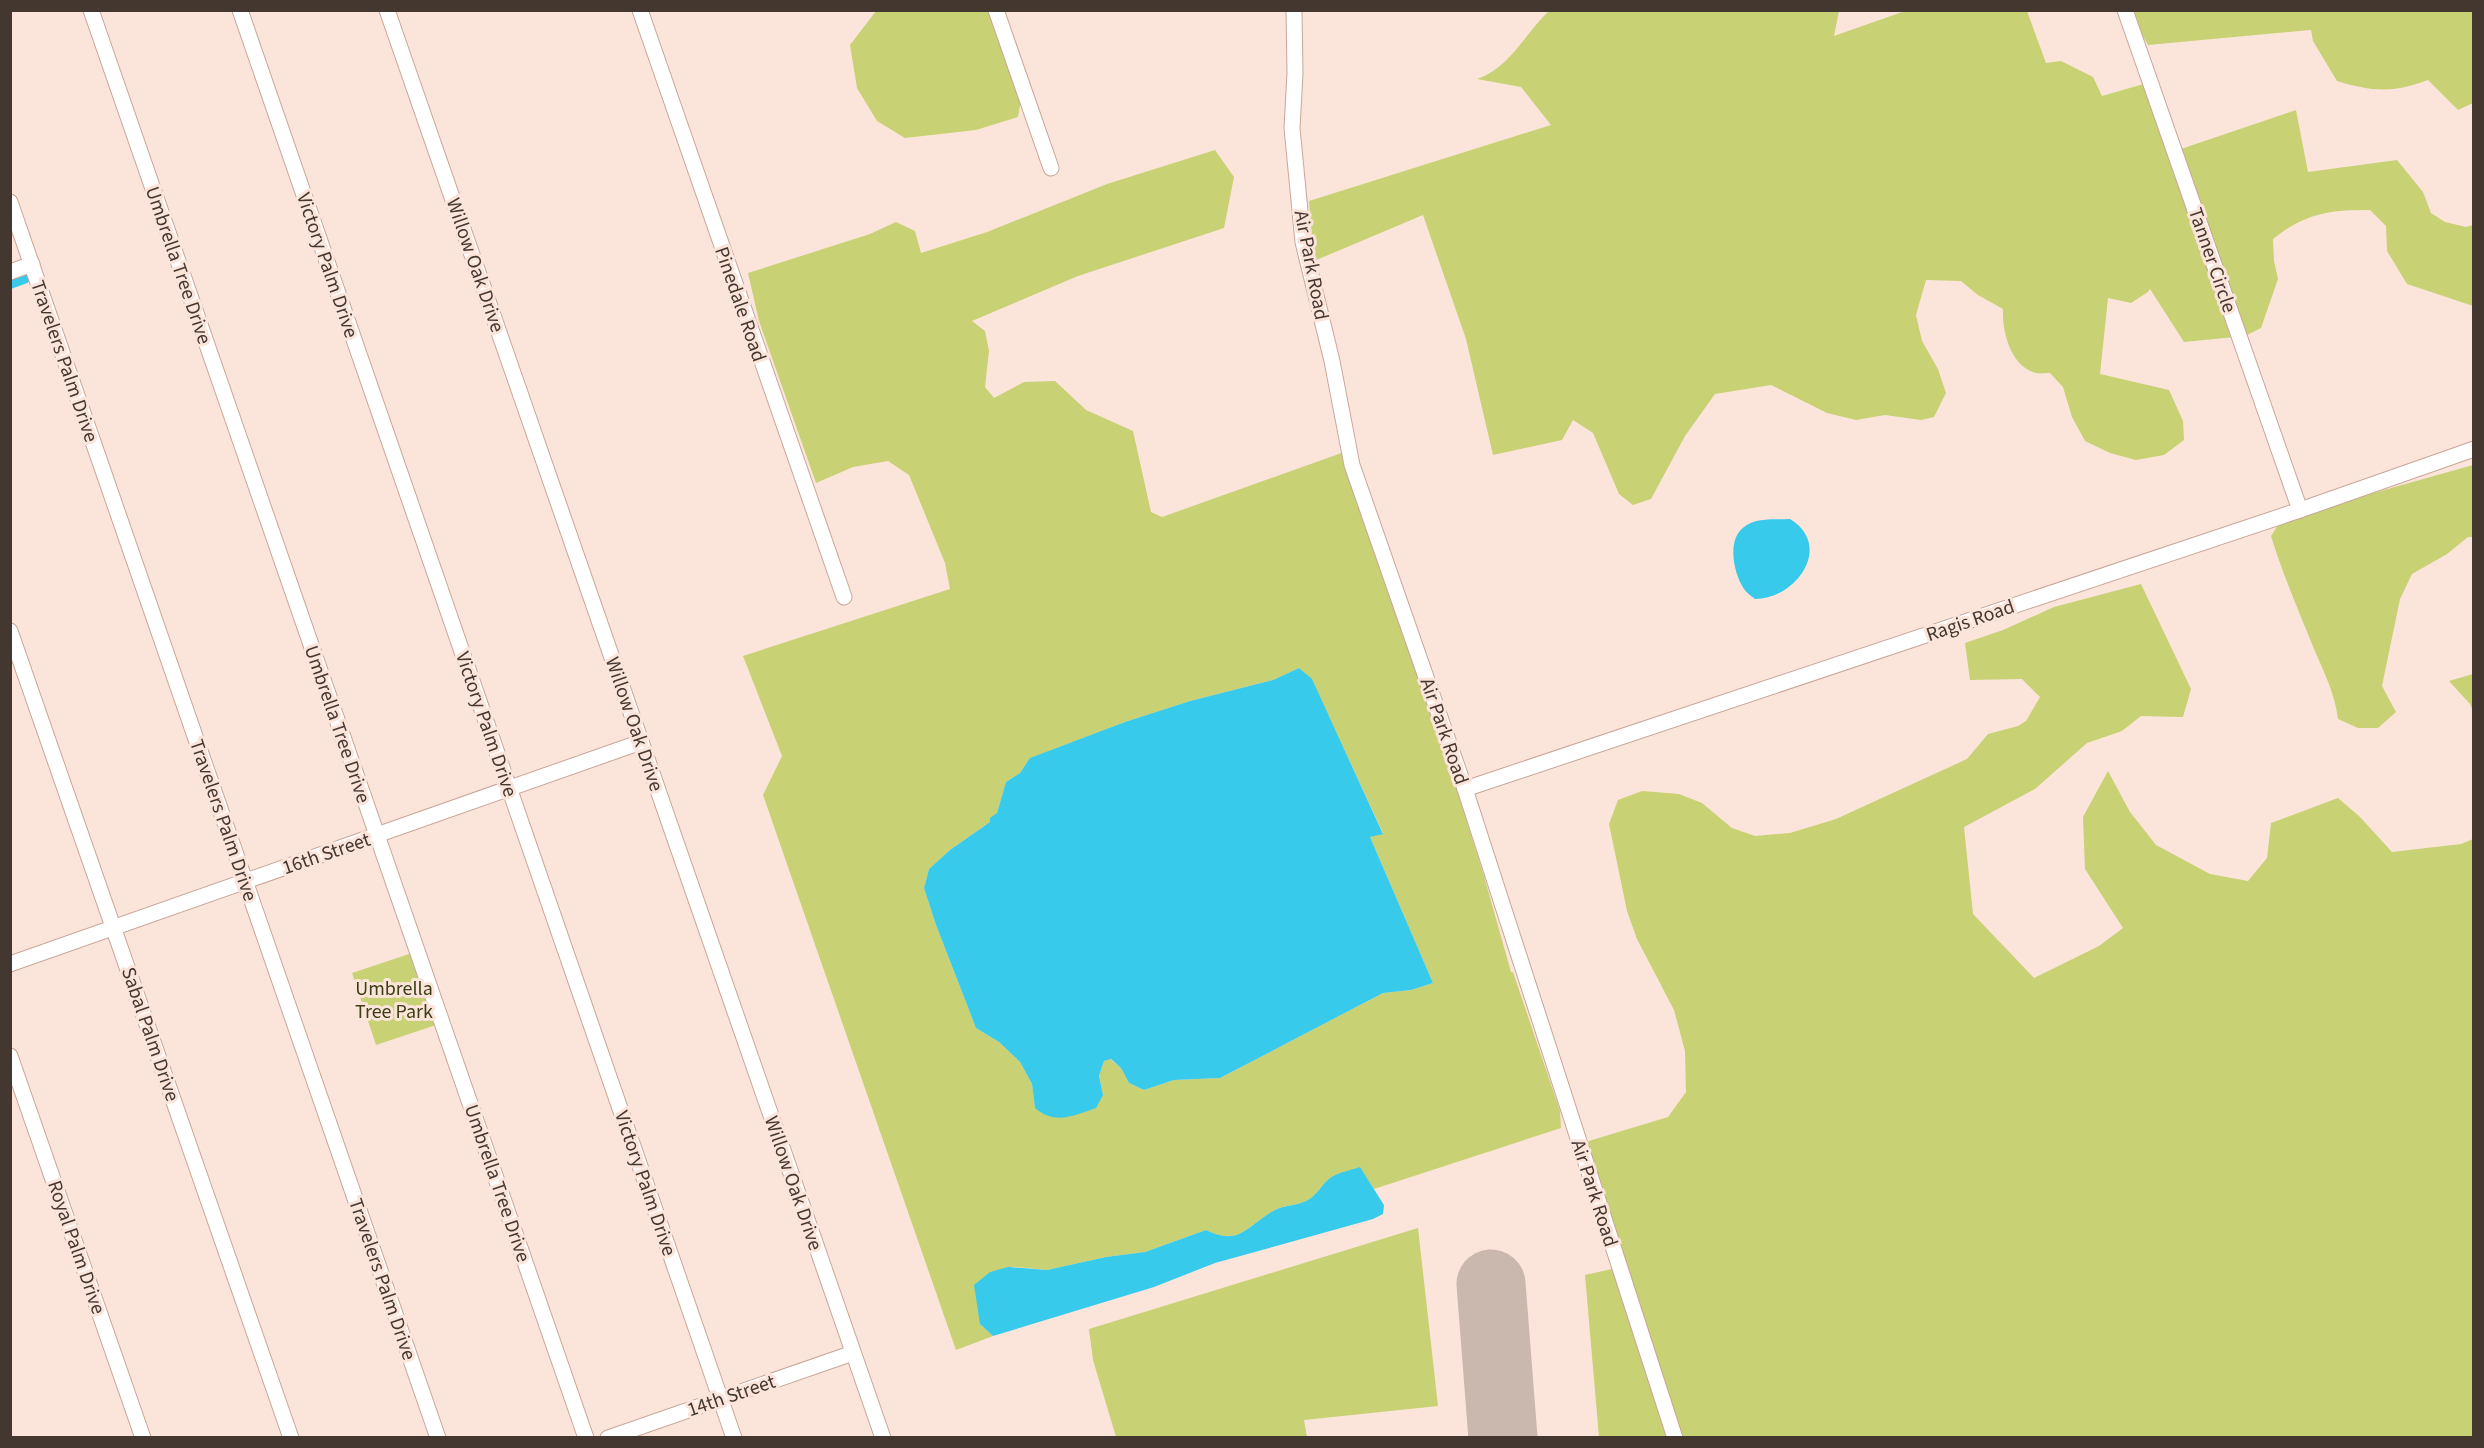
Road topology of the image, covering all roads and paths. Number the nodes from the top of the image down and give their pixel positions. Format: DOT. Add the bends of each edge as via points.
graph roads {
  1 [pos="91,10"];
  2 [pos="240,10"];
  3 [pos="387,10"];
  4 [pos="640,10"];
  5 [pos="996,10"];
  6 [pos="1294,10"];
  7 [pos="2125,10"];
  8 [pos="1051,168"];
  9 [pos="10,202"];
  10 [pos="32,264"];
  11 [pos="10,272"];
  12 [pos="2474,449"];
  13 [pos="2300,510"];
  14 [pos="844,597"];
  15 [pos="10,631"];
  16 [pos="641,742"];
  17 [pos="510,789"];
  18 [pos="1465,789"];
  19 [pos="377,835"];
  20 [pos="245,882"];
  21 [pos="114,928"];
  22 [pos="10,964"];
  23 [pos="10,1056"];
  24 [pos="853,1353"];
  25 [pos="721,1398"];
  26 [pos="143,1437"];
  27 [pos="291,1437"];
  28 [pos="438,1437"];
  29 [pos="586,1437"];
  30 [pos="608,1437"];
  31 [pos="734,1437"];
  32 [pos="883,1437"];
  33 [pos="1675,1437"];
  1 -- 19 [label="street, Umbrella Tree Drive"];
  2 -- 17 [label="street, Victory Palm Drive"];
  3 -- 16 [label="street, Willow Oak Drive"];
  4 -- 14 [label="street, Pinedale Road"];
  5 -- 8 [label="street"];
  6 -- 18 [label="street, Air Park Road" via="1292,128 1303,242 1352,465"];
  7 -- 13 [label="street, Tanner Circle"];
  9 -- 10 [label="street, Travelers Palm Drive"];
  10 -- 11 [label="street"];
  10 -- 20 [label="street, Travelers Palm Drive"];
  12 -- 13 [label="street, Ragis Road"];
  13 -- 18 [label="street, Ragis Road"];
  15 -- 21 [label="street, Sabal Palm Drive"];
  16 -- 17 [label="street, 16th Street"];
  16 -- 24 [label="street, Willow Oak Drive"];
  17 -- 19 [label="street, 16th Street"];
  17 -- 25 [label="street, Victory Palm Drive"];
  18 -- 33 [label="street, Air Park Road"];
  19 -- 20 [label="street, 16th Street"];
  19 -- 29 [label="street, Umbrella Tree Drive"];
  20 -- 21 [label="street, 16th Street"];
  20 -- 28 [label="street, Travelers Palm Drive"];
  21 -- 22 [label="street, 16th Street"];
  21 -- 27 [label="street, Sabal Palm Drive"];
  23 -- 26 [label="street, Royal Palm Drive"];
  24 -- 25 [label="street, 14th Street"];
  24 -- 32 [label="street, Willow Oak Drive"];
  25 -- 30 [label="street, 14th Street"];
  25 -- 31 [label="street, Victory Palm Drive"];
}
